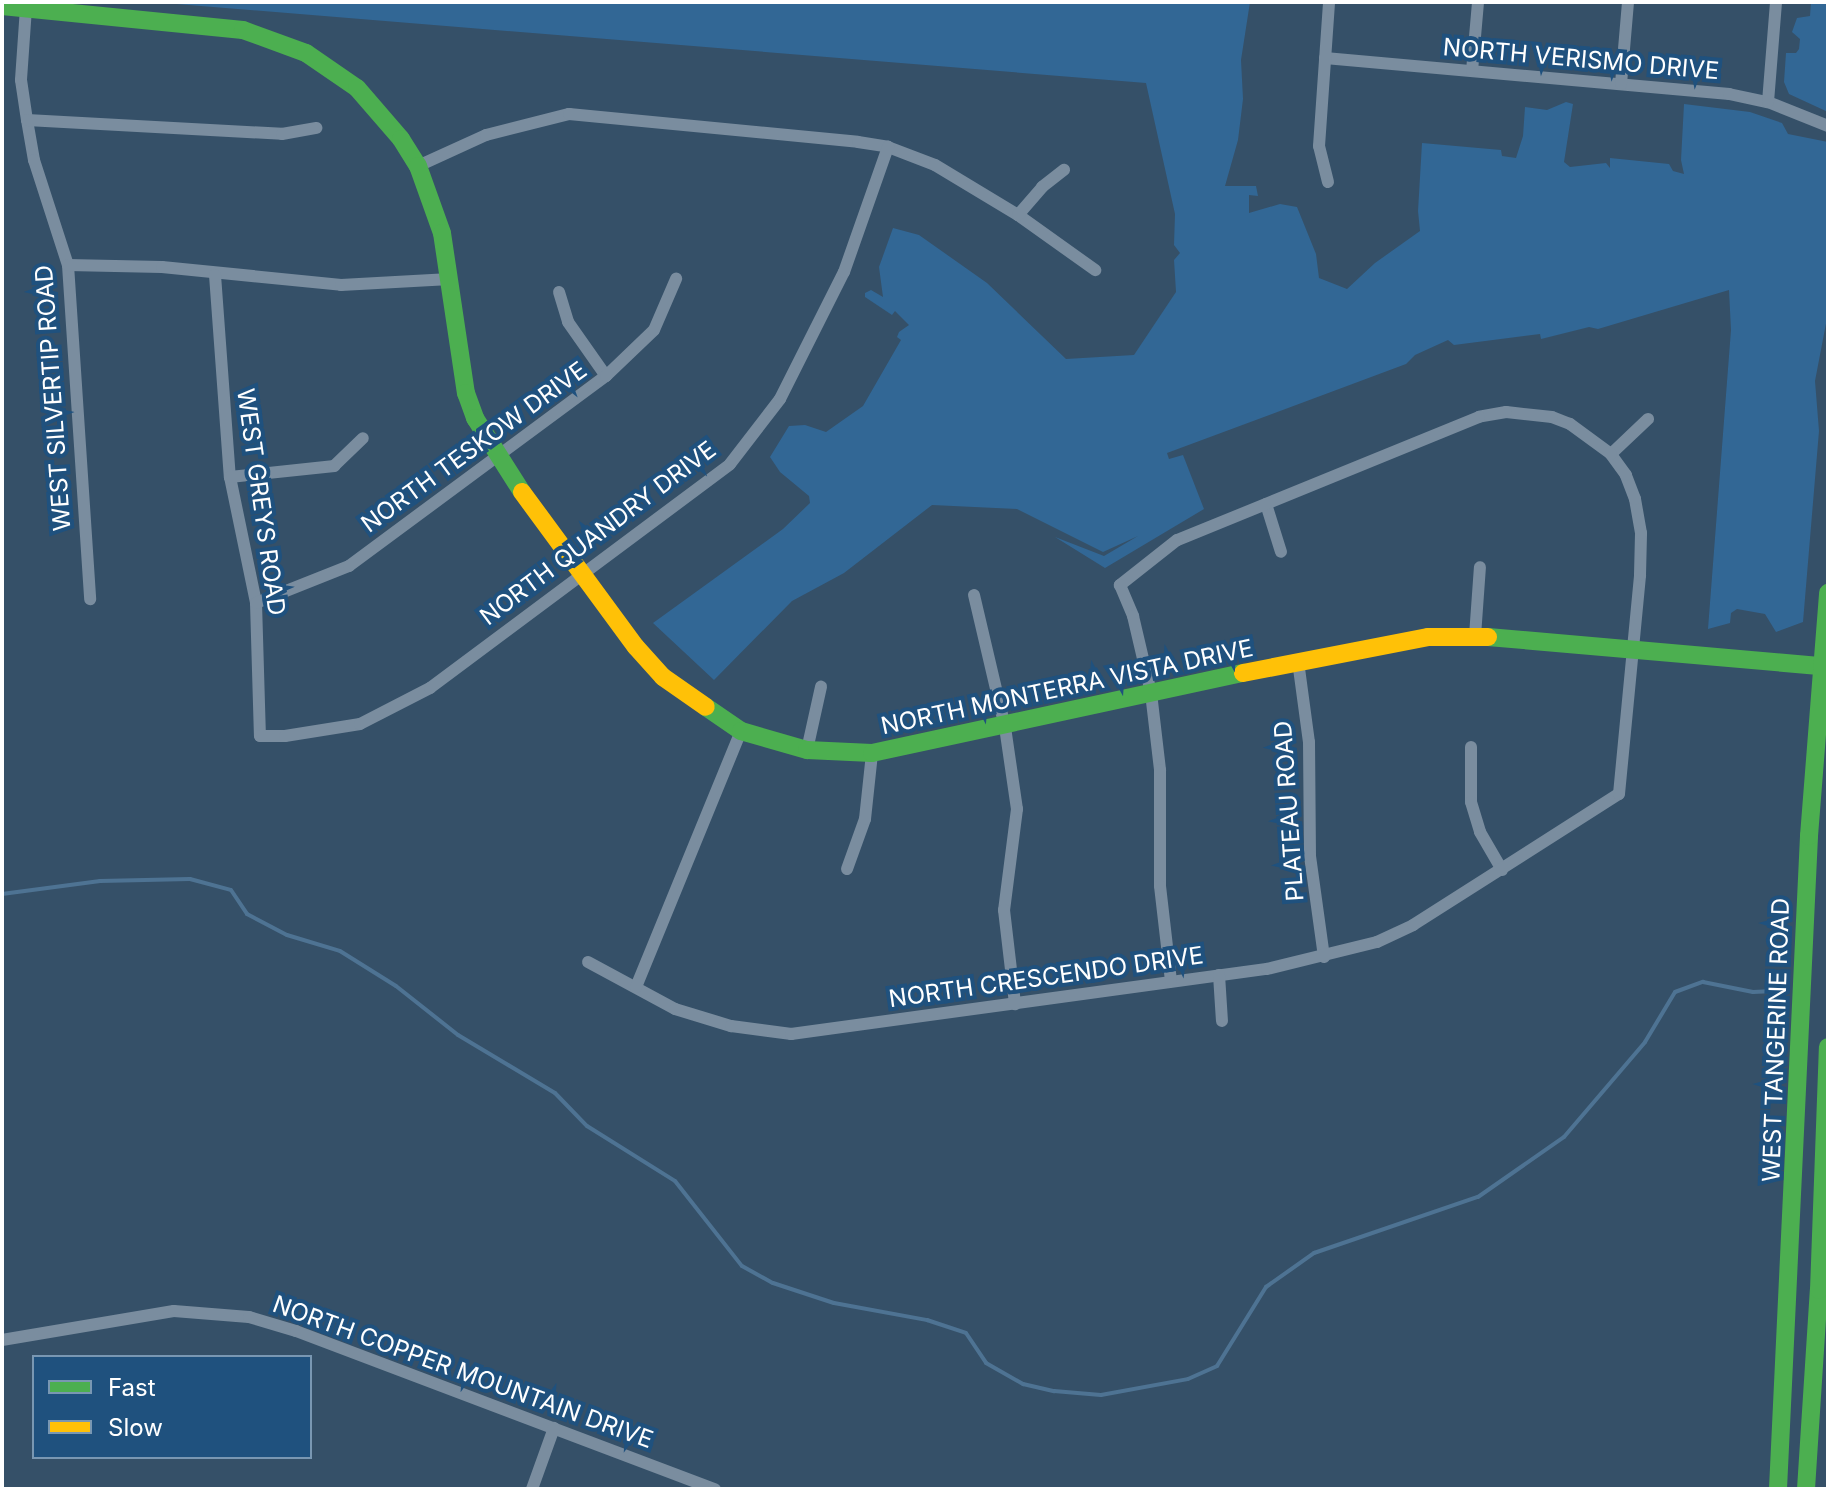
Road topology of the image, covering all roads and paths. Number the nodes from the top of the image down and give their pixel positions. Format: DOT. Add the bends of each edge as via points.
graph roads {
  1 [pos="1329,2"];
  2 [pos="1478,2"];
  3 [pos="1628,2"];
  4 [pos="1776,2"];
  5 [pos="2,6"];
  6 [pos="26,8"];
  7 [pos="1325,58"];
  8 [pos="1472,71"];
  9 [pos="1621,84"];
  10 [pos="1768,102"];
  11 [pos="27,120"];
  12 [pos="1828,126"];
  13 [pos="316,128"];
  14 [pos="888,147"];
  15 [pos="418,166"];
  16 [pos="1064,170"];
  17 [pos="1328,182"];
  18 [pos="1018,215"];
  19 [pos="68,265"];
  20 [pos="1095,270"];
  21 [pos="215,275"];
  22 [pos="450,279"];
  23 [pos="676,279"];
  24 [pos="559,292"];
  25 [pos="606,376"];
  26 [pos="1648,419"];
  27 [pos="363,438"];
  28 [pos="1611,454"];
  29 [pos="498,458"];
  30 [pos="230,477"];
  31 [pos="1266,504"];
  32 [pos="1281,552"];
  33 [pos="1480,567"];
  34 [pos="582,573"];
  35 [pos="1828,593"];
  36 [pos="974,595"];
  37 [pos="90,599"];
  38 [pos="256,603"];
  39 [pos="1475,636"];
  40 [pos="1634,650"];
  41 [pos="1298,661"];
  42 [pos="1825,667"];
  43 [pos="821,687"];
  44 [pos="1151,693"];
  45 [pos="1005,727"];
  46 [pos="741,731"];
  47 [pos="260,736"];
  48 [pos="1471,747"];
  49 [pos="807,750"];
  50 [pos="872,753"];
  51 [pos="847,869"];
  52 [pos="1502,870"];
  53 [pos="1324,957"];
  54 [pos="588,962"];
  55 [pos="1219,975"];
  56 [pos="1171,981"];
  57 [pos="636,987"];
  58 [pos="1015,1004"];
  59 [pos="1222,1021"];
  60 [pos="1828,1047"];
  61 [pos="2,1340"];
  62 [pos="554,1428"];
  63 [pos="532,1489"];
  64 [pos="715,1489"];
  65 [pos="1778,1489"];
  66 [pos="1806,1489"];
  1 -- 7 [label="street"];
  2 -- 8 [label="street"];
  3 -- 9 [label="street"];
  4 -- 10 [label="street"];
  5 -- 6 [label="street, NORTH MONTERRA VISTA DRIVE"];
  6 -- 11 [label="street, WEST SILVERTIP ROAD" via="21,80"];
  6 -- 15 [label="street, NORTH MONTERRA VISTA DRIVE" via="206,24 272,39 306,53 357,88"];
  7 -- 8 [label="street, NORTH VERISMO DRIVE"];
  7 -- 17 [label="street" via="1319,146"];
  8 -- 9 [label="street, NORTH VERISMO DRIVE"];
  9 -- 10 [label="street, NORTH VERISMO DRIVE"];
  10 -- 12 [label="street, NORTH VERISMO DRIVE"];
  11 -- 13 [label="street" via="282,134"];
  11 -- 19 [label="street, WEST SILVERTIP ROAD" via="34,160"];
  14 -- 15 [label="street" via="569,114 486,135"];
  14 -- 18 [label="street" via="935,165"];
  14 -- 34 [label="street, NORTH QUANDRY DRIVE" via="844,272 780,399 730,464"];
  15 -- 22 [label="street, NORTH MONTERRA VISTA DRIVE" via="438,218"];
  16 -- 18 [label="street"];
  18 -- 20 [label="street"];
  19 -- 21 [label="street" via="162,267"];
  19 -- 37 [label="street, WEST SILVERTIP ROAD"];
  21 -- 22 [label="street" via="341,285"];
  21 -- 30 [label="street, WEST GREYS ROAD"];
  22 -- 29 [label="street, NORTH MONTERRA VISTA DRIVE" via="466,393"];
  23 -- 25 [label="street, NORTH TESKOW DRIVE" via="654,330"];
  24 -- 25 [label="street" via="568,322"];
  25 -- 29 [label="street, NORTH TESKOW DRIVE"];
  26 -- 28 [label="street"];
  27 -- 30 [label="street" via="334,466"];
  28 -- 31 [label="street" via="1570,424 1506,412 1479,417"];
  28 -- 40 [label="street" via="1626,475 1641,533"];
  29 -- 34 [label="street, NORTH MONTERRA VISTA DRIVE"];
  29 -- 38 [label="street, NORTH TESKOW DRIVE" via="349,566"];
  30 -- 38 [label="street, WEST GREYS ROAD"];
  31 -- 32 [label="street"];
  31 -- 44 [label="street" via="1177,540 1120,585"];
  33 -- 39 [label="street"];
  34 -- 46 [label="street, NORTH MONTERRA VISTA DRIVE" via="663,677"];
  34 -- 47 [label="street, NORTH QUANDRY DRIVE" via="430,688 360,724"];
  35 -- 42 [label="street, WEST TANGERINE ROAD"];
  36 -- 45 [label="street"];
  38 -- 47 [label="street, WEST GREYS ROAD"];
  39 -- 40 [label="street, NORTH MONTERRA VISTA DRIVE"];
  39 -- 41 [label="street, NORTH MONTERRA VISTA DRIVE" via="1383,643"];
  40 -- 42 [label="street, NORTH MONTERRA VISTA DRIVE"];
  40 -- 52 [label="street, NORTH CRESCENDO DRIVE" via="1619,794"];
  41 -- 44 [label="street, NORTH MONTERRA VISTA DRIVE"];
  41 -- 53 [label="street, PLATEAU ROAD" via="1309,742 1310,856"];
  42 -- 65 [label="street, WEST TANGERINE ROAD" via="1807,867"];
  43 -- 49 [label="street"];
  44 -- 45 [label="street, NORTH MONTERRA VISTA DRIVE"];
  44 -- 56 [label="street" via="1160,770 1160,886"];
  45 -- 50 [label="street, NORTH MONTERRA VISTA DRIVE"];
  45 -- 58 [label="street" via="1017,809 1004,910"];
  46 -- 49 [label="street, NORTH MONTERRA VISTA DRIVE"];
  46 -- 57 [label="street"];
  48 -- 52 [label="street" via="1471,802 1480,832"];
  49 -- 50 [label="street, NORTH MONTERRA VISTA DRIVE"];
  50 -- 51 [label="street" via="865,819"];
  52 -- 53 [label="street, NORTH CRESCENDO DRIVE" via="1413,925"];
  53 -- 55 [label="street, NORTH CRESCENDO DRIVE"];
  54 -- 57 [label="street, NORTH CRESCENDO DRIVE"];
  55 -- 56 [label="street, NORTH CRESCENDO DRIVE"];
  55 -- 59 [label="street"];
  56 -- 58 [label="street, NORTH CRESCENDO DRIVE"];
  57 -- 58 [label="street, NORTH CRESCENDO DRIVE" via="675,1009 731,1026 791,1034"];
  60 -- 66 [label="street"];
  61 -- 62 [label="street, NORTH COPPER MOUNTAIN DRIVE" via="174,1311 249,1317"];
  62 -- 63 [label="street"];
  62 -- 64 [label="street, NORTH COPPER MOUNTAIN DRIVE"];
}
